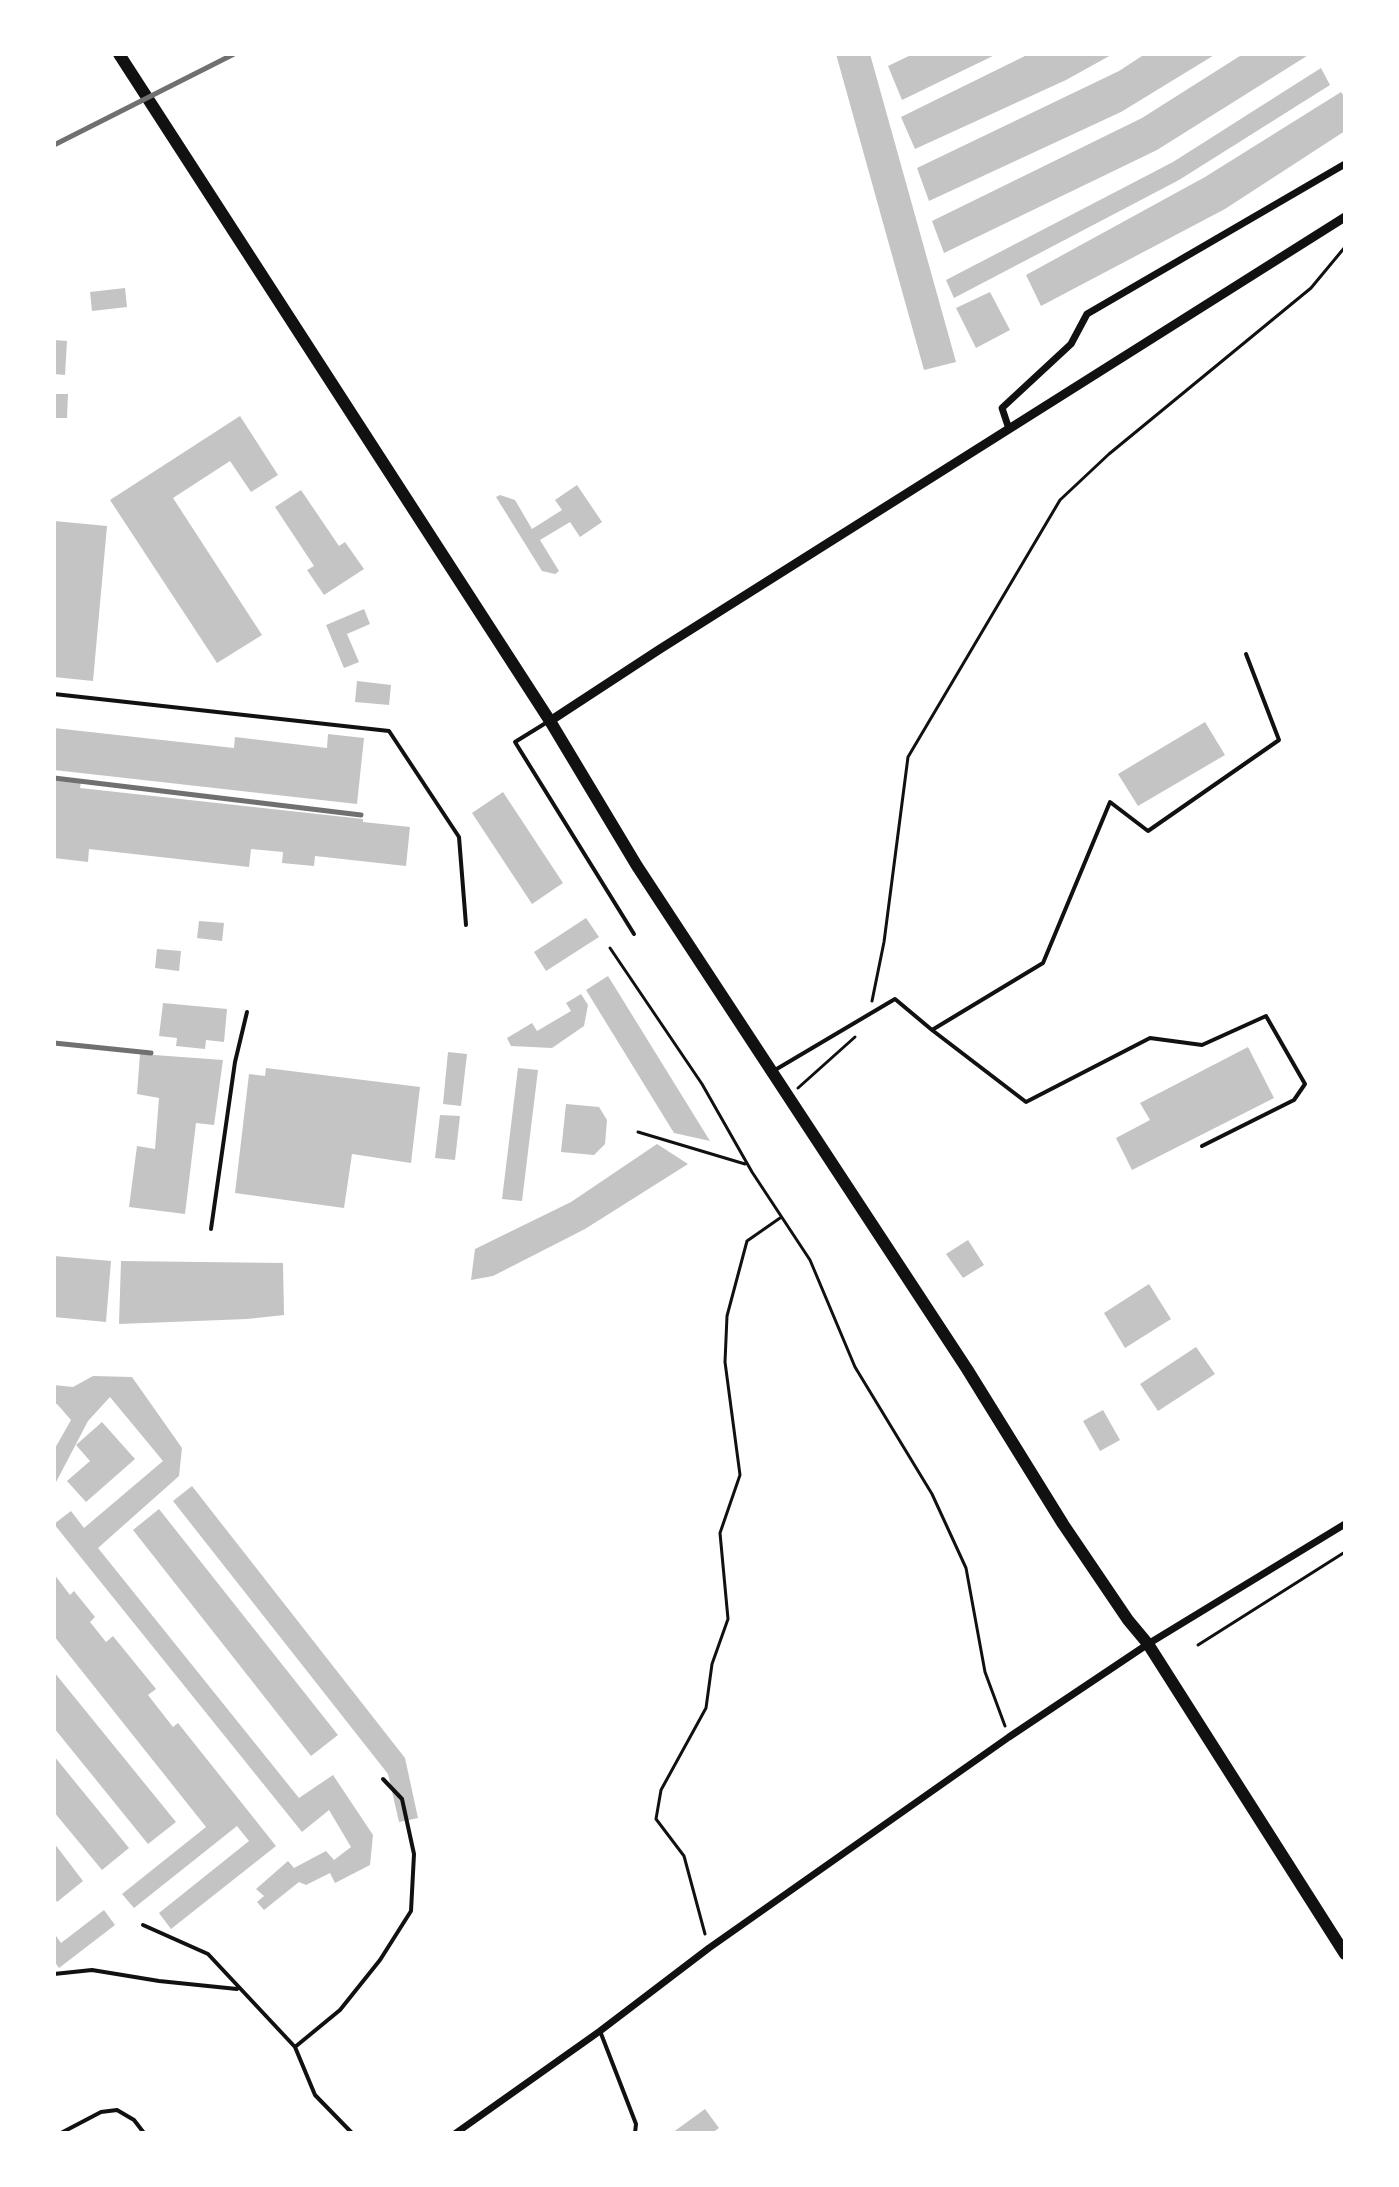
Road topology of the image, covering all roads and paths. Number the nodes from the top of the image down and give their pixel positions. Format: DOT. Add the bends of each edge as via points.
graph roads {
  1 [pos="119,54"];
  2 [pos="1345,164"];
  3 [pos="1345,217"];
  4 [pos="1345,247"];
  5 [pos="1009,429"];
  6 [pos="1246,654"];
  7 [pos="54,694"];
  8 [pos="550,721"];
  9 [pos="466,925"];
  10 [pos="634,934"];
  11 [pos="610,948"];
  12 [pos="247,1012"];
  13 [pos="865,1016"];
  14 [pos="932,1030"];
  15 [pos="773,1071"];
  16 [pos="789,1096"];
  17 [pos="638,1132"];
  18 [pos="1202,1146"];
  19 [pos="747,1165"];
  20 [pos="780,1218"];
  21 [pos="211,1229"];
  22 [pos="1345,1524"];
  23 [pos="1345,1552"];
  24 [pos="1148,1644"];
  25 [pos="1198,1645"];
  26 [pos="1009,1737"];
  27 [pos="383,1779"];
  28 [pos="143,1925"];
  29 [pos="709,1948"];
  30 [pos="1345,1954"];
  31 [pos="54,1974"];
  32 [pos="239,1989"];
  33 [pos="600,2031"];
  34 [pos="295,2047"];
  35 [pos="61,2133"];
  36 [pos="144,2133"];
  37 [pos="352,2133"];
  38 [pos="456,2133"];
  39 [pos="637,2133"];
  1 -- 8 [label="main road"];
  2 -- 5 [label="street" via="1087,314 1071,344 1002,408"];
  3 -- 5 [label="street"];
  4 -- 13 [label="path" via="1311,288 1060,500 908,757 884,942"];
  5 -- 8 [label="street"];
  6 -- 14 [label="lane" via="1279,740 1148,831 1110,802 1043,963"];
  7 -- 9 [label="lane" via="389,731 459,837"];
  8 -- 10 [label="lane" via="515,742"];
  8 -- 15 [label="main road" via="637,866"];
  11 -- 20 [label="path" via="702,1084"];
  12 -- 21 [label="lane"];
  13 -- 14 [label="lane" via="895,999"];
  13 -- 15 [label="lane"];
  13 -- 16 [label="path" via="855,1037"];
  14 -- 18 [label="lane" via="1026,1102 1150,1038 1202,1045 1266,1016 1305,1084 1294,1100"];
  15 -- 16 [label="main road"];
  16 -- 24 [label="main road" via="1063,1524"];
  17 -- 19 [label="path"];
  20 -- 26 [label="path" via="810,1260 855,1367 932,1494 966,1568 985,1672"];
  20 -- 29 [label="path" via="747,1241 727,1316 725,1362 740,1475 720,1533 728,1619 712,1664 706,1708 661,1790 656,1819 684,1856"];
  22 -- 24 [label="street"];
  23 -- 25 [label="path"];
  24 -- 26 [label="street"];
  24 -- 30 [label="main road"];
  26 -- 29 [label="street"];
  27 -- 34 [label="lane" via="402,1799 414,1854 411,1911 340,2010"];
  28 -- 32 [label="lane" via="208,1954"];
  29 -- 33 [label="street"];
  31 -- 32 [label="lane" via="92,1970"];
  32 -- 34 [label="lane"];
  33 -- 38 [label="street"];
  33 -- 39 [label="lane"];
  34 -- 37 [label="lane" via="315,2095"];
  35 -- 36 [label="lane" via="101,2112 117,2110"];
}
